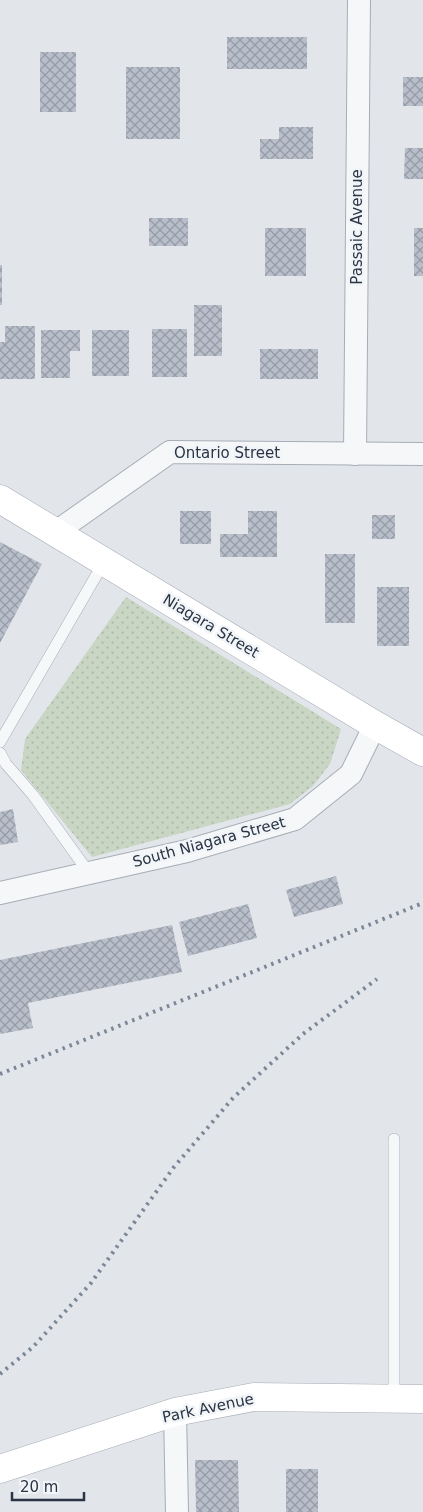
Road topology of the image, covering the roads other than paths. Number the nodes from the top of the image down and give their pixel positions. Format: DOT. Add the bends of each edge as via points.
graph roads {
  1 [pos="359,0"];
  2 [pos="355,454"];
  3 [pos="423,454"];
  4 [pos="0,500"];
  5 [pos="56,532"];
  6 [pos="104,561"];
  7 [pos="375,725"];
  8 [pos="0,742"];
  9 [pos="423,752"];
  10 [pos="0,753"];
  11 [pos="89,873"];
  12 [pos="0,894"];
  13 [pos="394,1139"];
  14 [pos="394,1399"];
  15 [pos="423,1399"];
  16 [pos="175,1412"];
  17 [pos="0,1469"];
  18 [pos="177,1512"];
  1 -- 2 [label="street, Passaic Avenue"];
  2 -- 3 [label="street, Ontario Street"];
  2 -- 5 [label="street, Ontario Street" via="170,452"];
  4 -- 5 [label="street, Niagara Street"];
  5 -- 6 [label="street, Niagara Street"];
  6 -- 7 [label="street, Niagara Street"];
  6 -- 8 [label="lane"];
  7 -- 9 [label="street, Niagara Street"];
  7 -- 11 [label="street, South Niagara Street" via="351,774 295,819 187,851"];
  10 -- 11 [label="lane"];
  11 -- 12 [label="street, South Niagara Street"];
  13 -- 14 [label="lane"];
  14 -- 15 [label="street, Park Avenue"];
  14 -- 16 [label="street, Park Avenue" via="254,1397"];
  16 -- 17 [label="street, Park Avenue"];
  16 -- 18 [label="street"];
}
